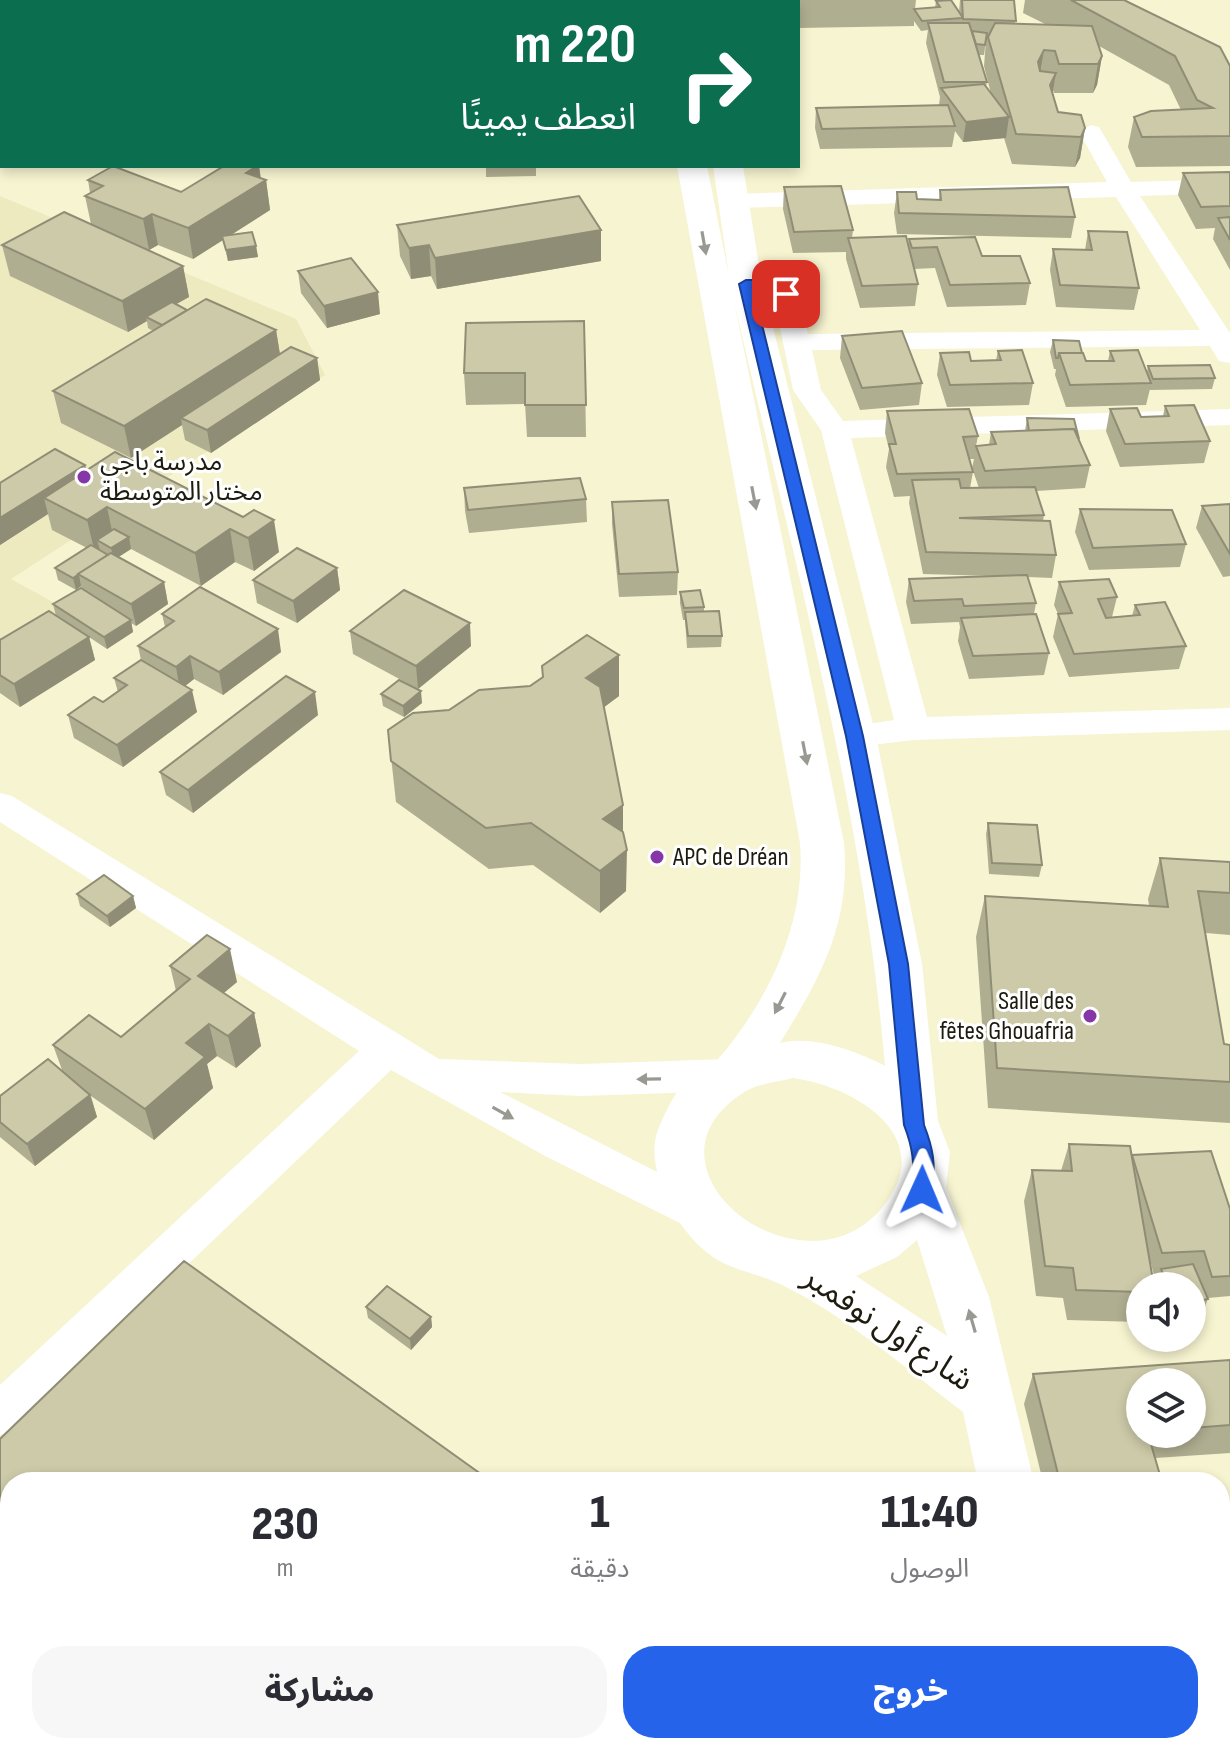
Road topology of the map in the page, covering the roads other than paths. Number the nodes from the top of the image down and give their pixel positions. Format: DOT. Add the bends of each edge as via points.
graph roads {
  1 [pos="1091,132"];
  2 [pos="692,168"];
  3 [pos="731,183"];
  4 [pos="1230,186"];
  5 [pos="1123,189"];
  6 [pos="746,284"];
  7 [pos="1230,304"];
  8 [pos="1198,305"];
  9 [pos="797,342"];
  10 [pos="1225,347"];
  11 [pos="1230,417"];
  12 [pos="835,430"];
  13 [pos="1230,719"];
  14 [pos="913,729"];
  15 [pos="855,736"];
  16 [pos="0,805"];
  17 [pos="387,1049"];
  18 [pos="732,1073"];
  19 [pos="436,1074"];
  20 [pos="914,1125"];
  21 [pos="922,1190"];
  22 [pos="701,1214"];
  23 [pos="787,1261"];
  24 [pos="988,1398"];
  25 [pos="0,1414"];
  26 [pos="1004,1472"];
  1 -- 5 [label="street"];
  2 -- 18 [label="main road, one-way" via="822,843 824,887 816,922 774,1015"];
  3 -- 5 [label="street"];
  3 -- 6 [label="main road"];
  4 -- 5 [label="street"];
  5 -- 8 [label="street"];
  6 -- 9 [label="street" via="771,284 785,291"];
  6 -- 15 [label="main road"];
  7 -- 8 [label="street"];
  8 -- 10 [label="street"];
  9 -- 10 [label="street"];
  9 -- 12 [label="street" via="810,399"];
  11 -- 12 [label="street"];
  12 -- 14 [label="street"];
  13 -- 14 [label="street"];
  14 -- 15 [label="street"];
  15 -- 20 [label="main road" via="899,964"];
  16 -- 17 [label="street"];
  17 -- 19 [label="street"];
  17 -- 25 [label="street"];
  18 -- 19 [label="street, one-way" via="581,1080"];
  18 -- 20 [label="main road" via="793,1059 851,1070 899,1103"];
  18 -- 22 [label="main road" via="705,1092 680,1137 682,1177"];
  19 -- 22 [label="street, one-way" via="561,1145"];
  20 -- 21 [label="main road" via="923,1146"];
  21 -- 23 [label="main road" via="909,1216 868,1249 824,1262"];
  24 -- 21 [label="main road, شارع أول نوفمبر, one-way" via="963,1288"];
  22 -- 23 [label="main road" via="739,1245"];
  23 -- 24 [label="main road, شارع أول نوفمبر" via="888,1324"];
  24 -- 26 [label="main road, شارع أول نوفمبر"];
}
